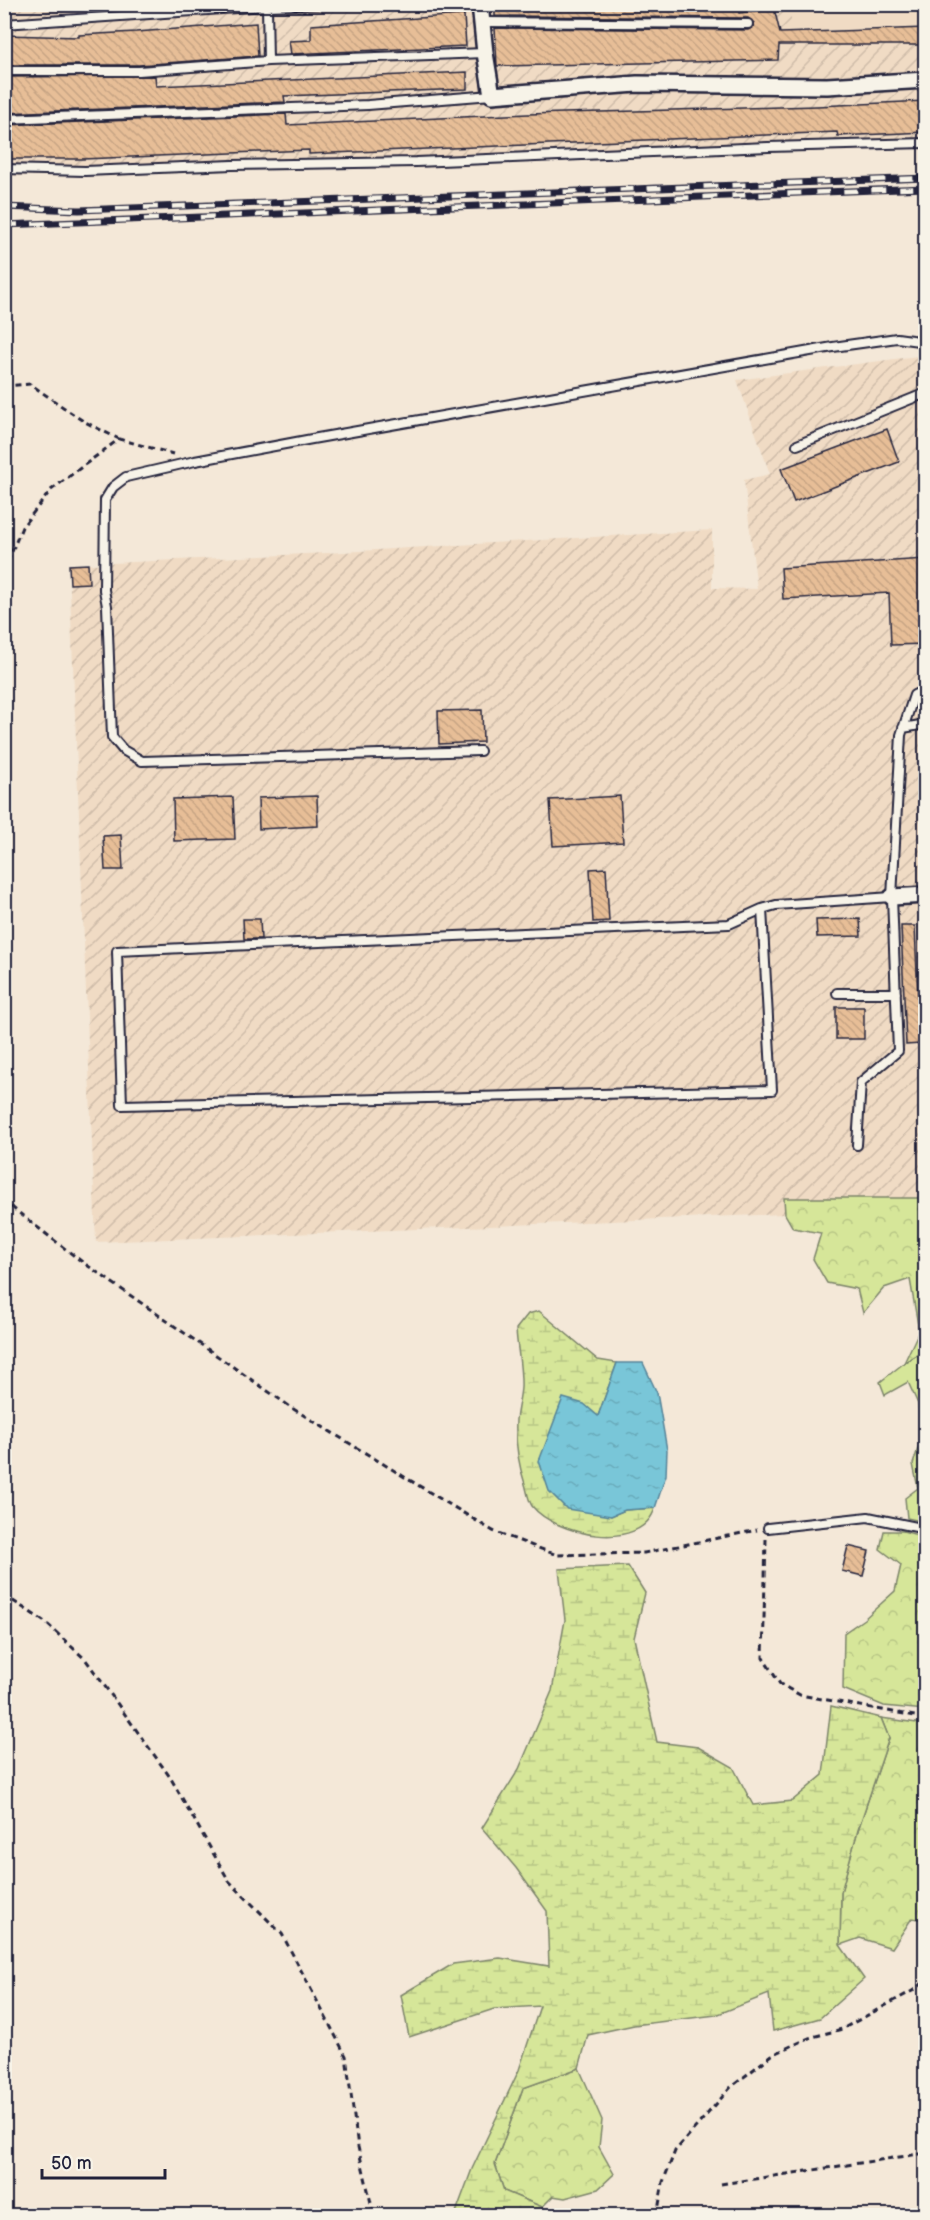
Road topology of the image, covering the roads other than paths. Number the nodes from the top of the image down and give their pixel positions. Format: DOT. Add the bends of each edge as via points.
graph roads {
  1 [pos="329,4"];
  2 [pos="480,4"];
  3 [pos="267,6"];
  4 [pos="482,22"];
  5 [pos="4,24"];
  6 [pos="748,24"];
  7 [pos="485,53"];
  8 [pos="268,61"];
  9 [pos="4,71"];
  10 [pos="926,80"];
  11 [pos="492,95"];
  12 [pos="4,119"];
  13 [pos="926,143"];
  14 [pos="4,169"];
  15 [pos="926,342"];
  16 [pos="926,393"];
  17 [pos="797,445"];
  18 [pos="926,689"];
  19 [pos="926,724"];
  20 [pos="903,728"];
  21 [pos="480,752"];
  22 [pos="926,895"];
  23 [pos="892,897"];
  24 [pos="762,909"];
  25 [pos="837,993"];
  26 [pos="896,993"];
  27 [pos="857,1145"];
  28 [pos="768,1528"];
  29 [pos="926,1529"];
  1 -- 3 [label="lane"];
  2 -- 4 [label="street"];
  3 -- 5 [label="lane"];
  3 -- 8 [label="lane"];
  4 -- 6 [label="lane"];
  4 -- 7 [label="street"];
  7 -- 8 [label="lane"];
  7 -- 11 [label="street"];
  8 -- 9 [label="lane" via="139,71"];
  10 -- 11 [label="street" via="827,86 637,84"];
  11 -- 12 [label="lane" via="368,105"];
  13 -- 14 [label="lane" via="416,162 85,171"];
  15 -- 21 [label="lane" via="897,338 833,347 195,461 126,477 113,487 105,500 104,590 112,737 123,750 142,761"];
  16 -- 17 [label="lane"];
  18 -- 20 [label="lane" via="914,694"];
  19 -- 20 [label="lane"];
  20 -- 23 [label="lane"];
  22 -- 23 [label="street"];
  23 -- 24 [label="lane"];
  23 -- 26 [label="lane"];
  24 -- 24 [label="lane" via="729,924 117,951 122,1105 772,1090"];
  25 -- 26 [label="lane"];
  26 -- 27 [label="lane" via="898,1051 861,1082"];
  28 -- 29 [label="lane" via="868,1517"];
}
